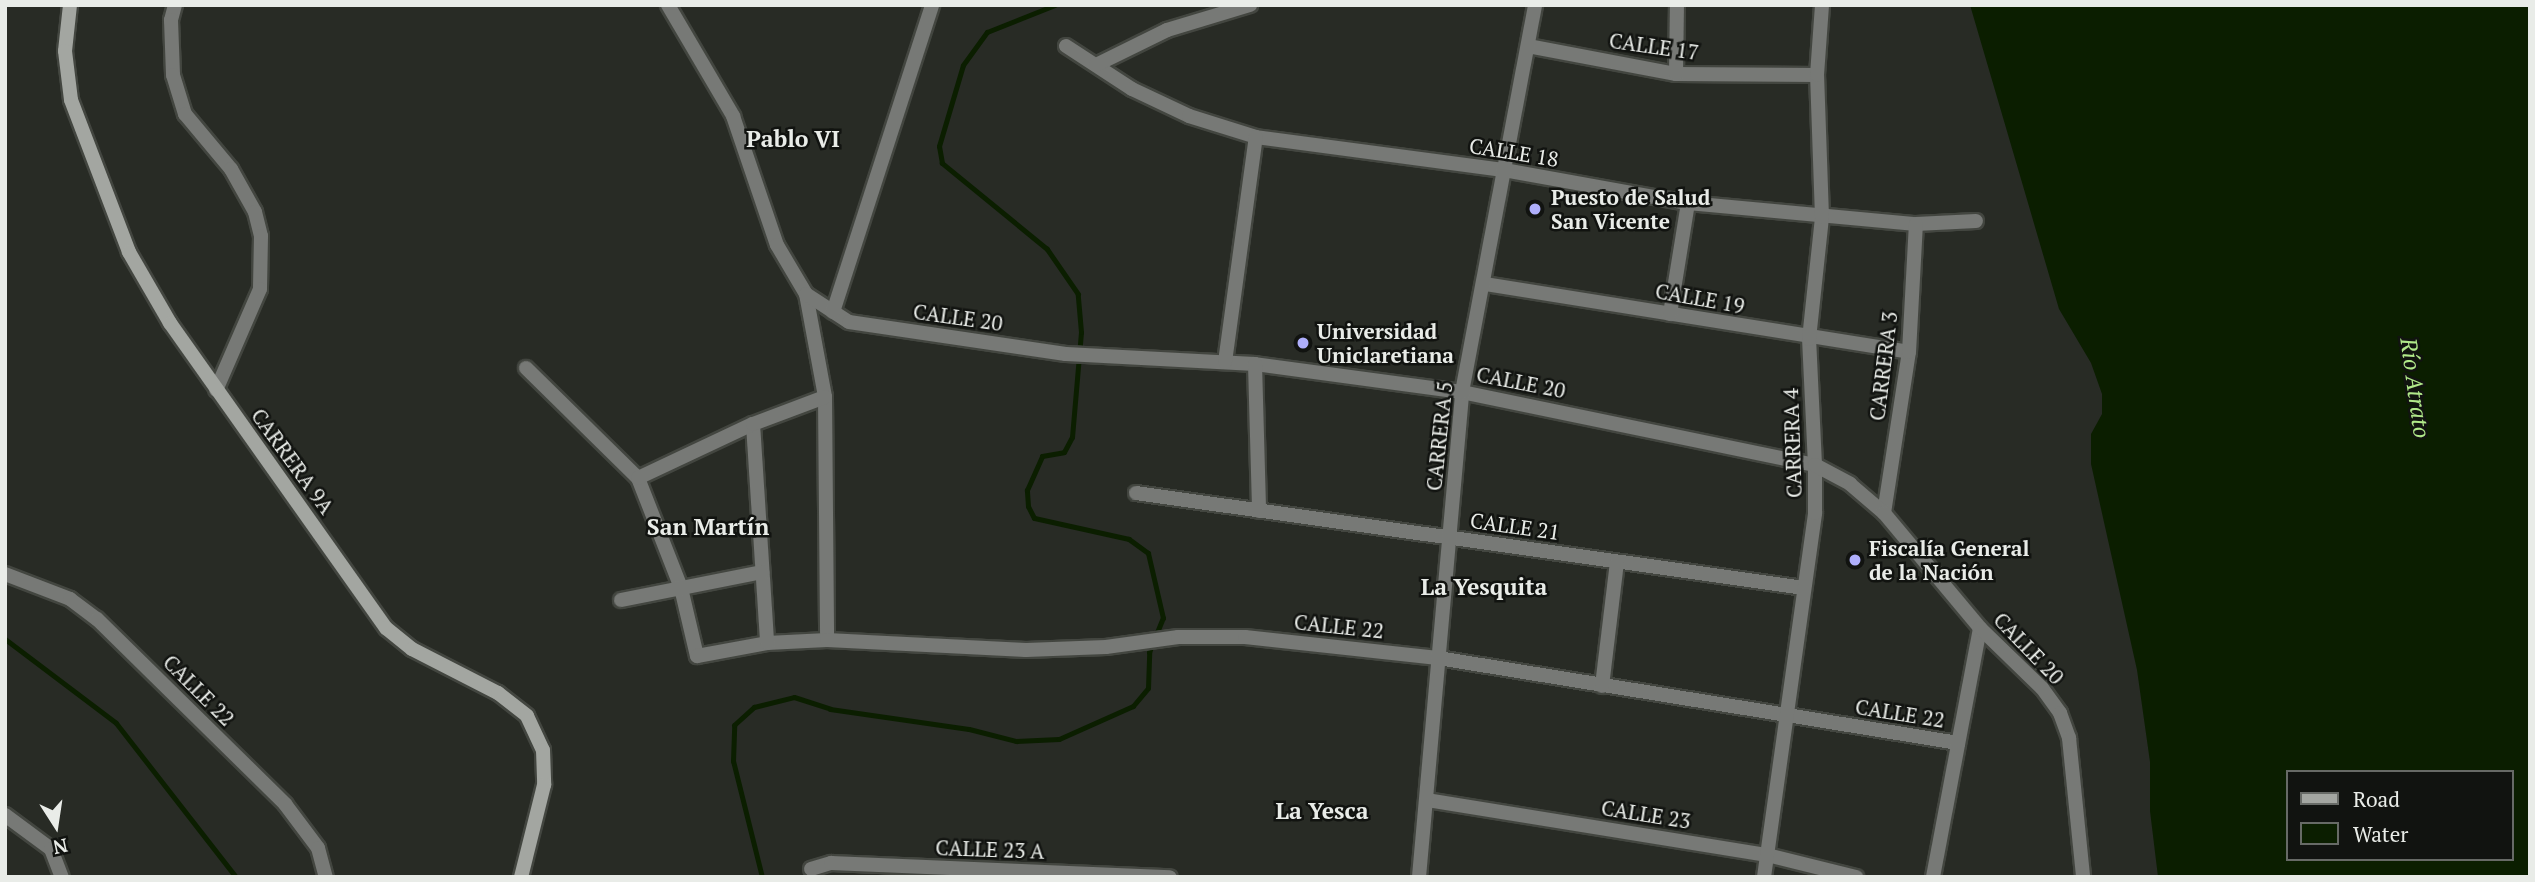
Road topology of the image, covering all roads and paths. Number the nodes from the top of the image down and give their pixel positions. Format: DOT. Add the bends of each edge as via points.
graph roads {
  1 [pos="70,5"];
  2 [pos="176,5"];
  3 [pos="668,5"];
  4 [pos="932,5"];
  5 [pos="1250,5"];
  6 [pos="1535,5"];
  7 [pos="1676,5"];
  8 [pos="1822,5"];
  9 [pos="1066,46"];
  10 [pos="1528,46"];
  11 [pos="1096,65"];
  12 [pos="1676,74"];
  13 [pos="1817,75"];
  14 [pos="1256,137"];
  15 [pos="1504,170"];
  16 [pos="1688,203"];
  17 [pos="1822,217"];
  18 [pos="1976,221"];
  19 [pos="1916,224"];
  20 [pos="1485,284"];
  21 [pos="806,294"];
  22 [pos="833,312"];
  23 [pos="1670,314"];
  24 [pos="1809,339"];
  25 [pos="1909,352"];
  26 [pos="1224,362"];
  27 [pos="1255,364"];
  28 [pos="526,368"];
  29 [pos="216,390"];
  30 [pos="1462,392"];
  31 [pos="825,397"];
  32 [pos="753,424"];
  33 [pos="1815,465"];
  34 [pos="638,478"];
  35 [pos="1136,493"];
  36 [pos="1259,511"];
  37 [pos="1884,513"];
  38 [pos="1450,538"];
  39 [pos="1617,562"];
  40 [pos="762,572"];
  41 [pos="5,574"];
  42 [pos="681,588"];
  43 [pos="1804,588"];
  44 [pos="621,600"];
  45 [pos="1980,628"];
  46 [pos="827,640"];
  47 [pos="767,643"];
  48 [pos="1438,658"];
  49 [pos="1602,685"];
  50 [pos="1787,716"];
  51 [pos="1958,743"];
  52 [pos="1427,800"];
  53 [pos="5,815"];
  54 [pos="1767,855"];
  55 [pos="811,870"];
  56 [pos="1140,876"];
  57 [pos="62,877"];
  58 [pos="326,877"];
  59 [pos="521,877"];
  60 [pos="1170,877"];
  61 [pos="1419,877"];
  62 [pos="1764,877"];
  63 [pos="1856,877"];
  64 [pos="1933,877"];
  65 [pos="2083,877"];
  1 -- 29 [label="main road, CARRERA 9A" via="66,75 80,130 129,252"];
  2 -- 29 [label="street" via="171,20 173,75 185,114 231,169 255,212 261,236 260,289"];
  3 -- 21 [label="street" via="733,116 777,245"];
  4 -- 22 [label="street"];
  5 -- 11 [label="street" via="1167,30"];
  6 -- 10 [label="street, CARRERA 5"];
  7 -- 12 [label="street"];
  8 -- 13 [label="street, CARRERA 4"];
  9 -- 11 [label="street, CALLE 18"];
  10 -- 12 [label="street, CALLE 17"];
  10 -- 15 [label="street, CARRERA 5"];
  11 -- 14 [label="street, CALLE 18" via="1132,89 1189,116"];
  12 -- 13 [label="street, CALLE 17"];
  13 -- 17 [label="street, CARRERA 4"];
  14 -- 15 [label="street, CALLE 18"];
  14 -- 26 [label="street"];
  15 -- 16 [label="street, CALLE 18"];
  15 -- 20 [label="street, CARRERA 5"];
  16 -- 17 [label="street, CALLE 18"];
  16 -- 23 [label="street"];
  17 -- 19 [label="street, CALLE 18"];
  17 -- 24 [label="street, CARRERA 4"];
  18 -- 19 [label="street, CALLE 18"];
  19 -- 25 [label="street, CARRERA 3"];
  20 -- 23 [label="street, CALLE 19"];
  20 -- 30 [label="street, CARRERA 5"];
  21 -- 22 [label="street, CALLE 20"];
  21 -- 31 [label="street"];
  22 -- 26 [label="street, CALLE 20" via="849,322 1066,354"];
  23 -- 24 [label="street, CALLE 19"];
  24 -- 25 [label="street, CALLE 19"];
  24 -- 33 [label="street, CARRERA 4"];
  25 -- 37 [label="street, CARRERA 3"];
  26 -- 27 [label="street, CALLE 20"];
  27 -- 30 [label="street, CALLE 20"];
  27 -- 36 [label="street"];
  28 -- 34 [label="street"];
  29 -- 59 [label="main road, CARRERA 9A" via="386,628 412,649 498,693 527,716 543,750 544,785"];
  30 -- 33 [label="street, CALLE 20"];
  30 -- 38 [label="street, CARRERA 5"];
  31 -- 32 [label="street"];
  31 -- 46 [label="street"];
  32 -- 34 [label="street"];
  32 -- 40 [label="street"];
  33 -- 37 [label="street, CALLE 20" via="1850,484"];
  33 -- 43 [label="street, CARRERA 4" via="1815,513"];
  34 -- 42 [label="street"];
  35 -- 36 [label="street, CALLE 21"];
  36 -- 38 [label="street, CALLE 21"];
  37 -- 45 [label="street, CALLE 20"];
  38 -- 39 [label="street, CALLE 21"];
  38 -- 48 [label="street, CARRERA 5"];
  39 -- 43 [label="street, CALLE 21"];
  39 -- 49 [label="street"];
  40 -- 42 [label="street"];
  40 -- 47 [label="street"];
  41 -- 58 [label="street, CALLE 22" via="70,599 97,619 285,804 317,848"];
  42 -- 44 [label="street"];
  42 -- 47 [label="street, CALLE 22" via="697,656"];
  43 -- 50 [label="street, CARRERA 4"];
  45 -- 51 [label="street"];
  45 -- 65 [label="street, CALLE 20" via="2042,688 2060,713 2069,738"];
  46 -- 47 [label="street, CALLE 22"];
  46 -- 48 [label="street, CALLE 22" via="1026,650 1245,636"];
  48 -- 49 [label="street, CALLE 22"];
  48 -- 52 [label="street, CARRERA 5"];
  49 -- 50 [label="street, CALLE 22"];
  50 -- 51 [label="street, CALLE 22"];
  50 -- 54 [label="street, CARRERA 4"];
  51 -- 64 [label="street"];
  52 -- 54 [label="street, CALLE 23"];
  52 -- 61 [label="street, CARRERA 5"];
  53 -- 57 [label="street" via="51,849"];
  54 -- 62 [label="street, CARRERA 4"];
  54 -- 63 [label="street, CALLE 23"];
  55 -- 56 [label="street, CALLE 23 A" via="831,863"];
  56 -- 60 [label="street, CALLE 23 A"];
}
